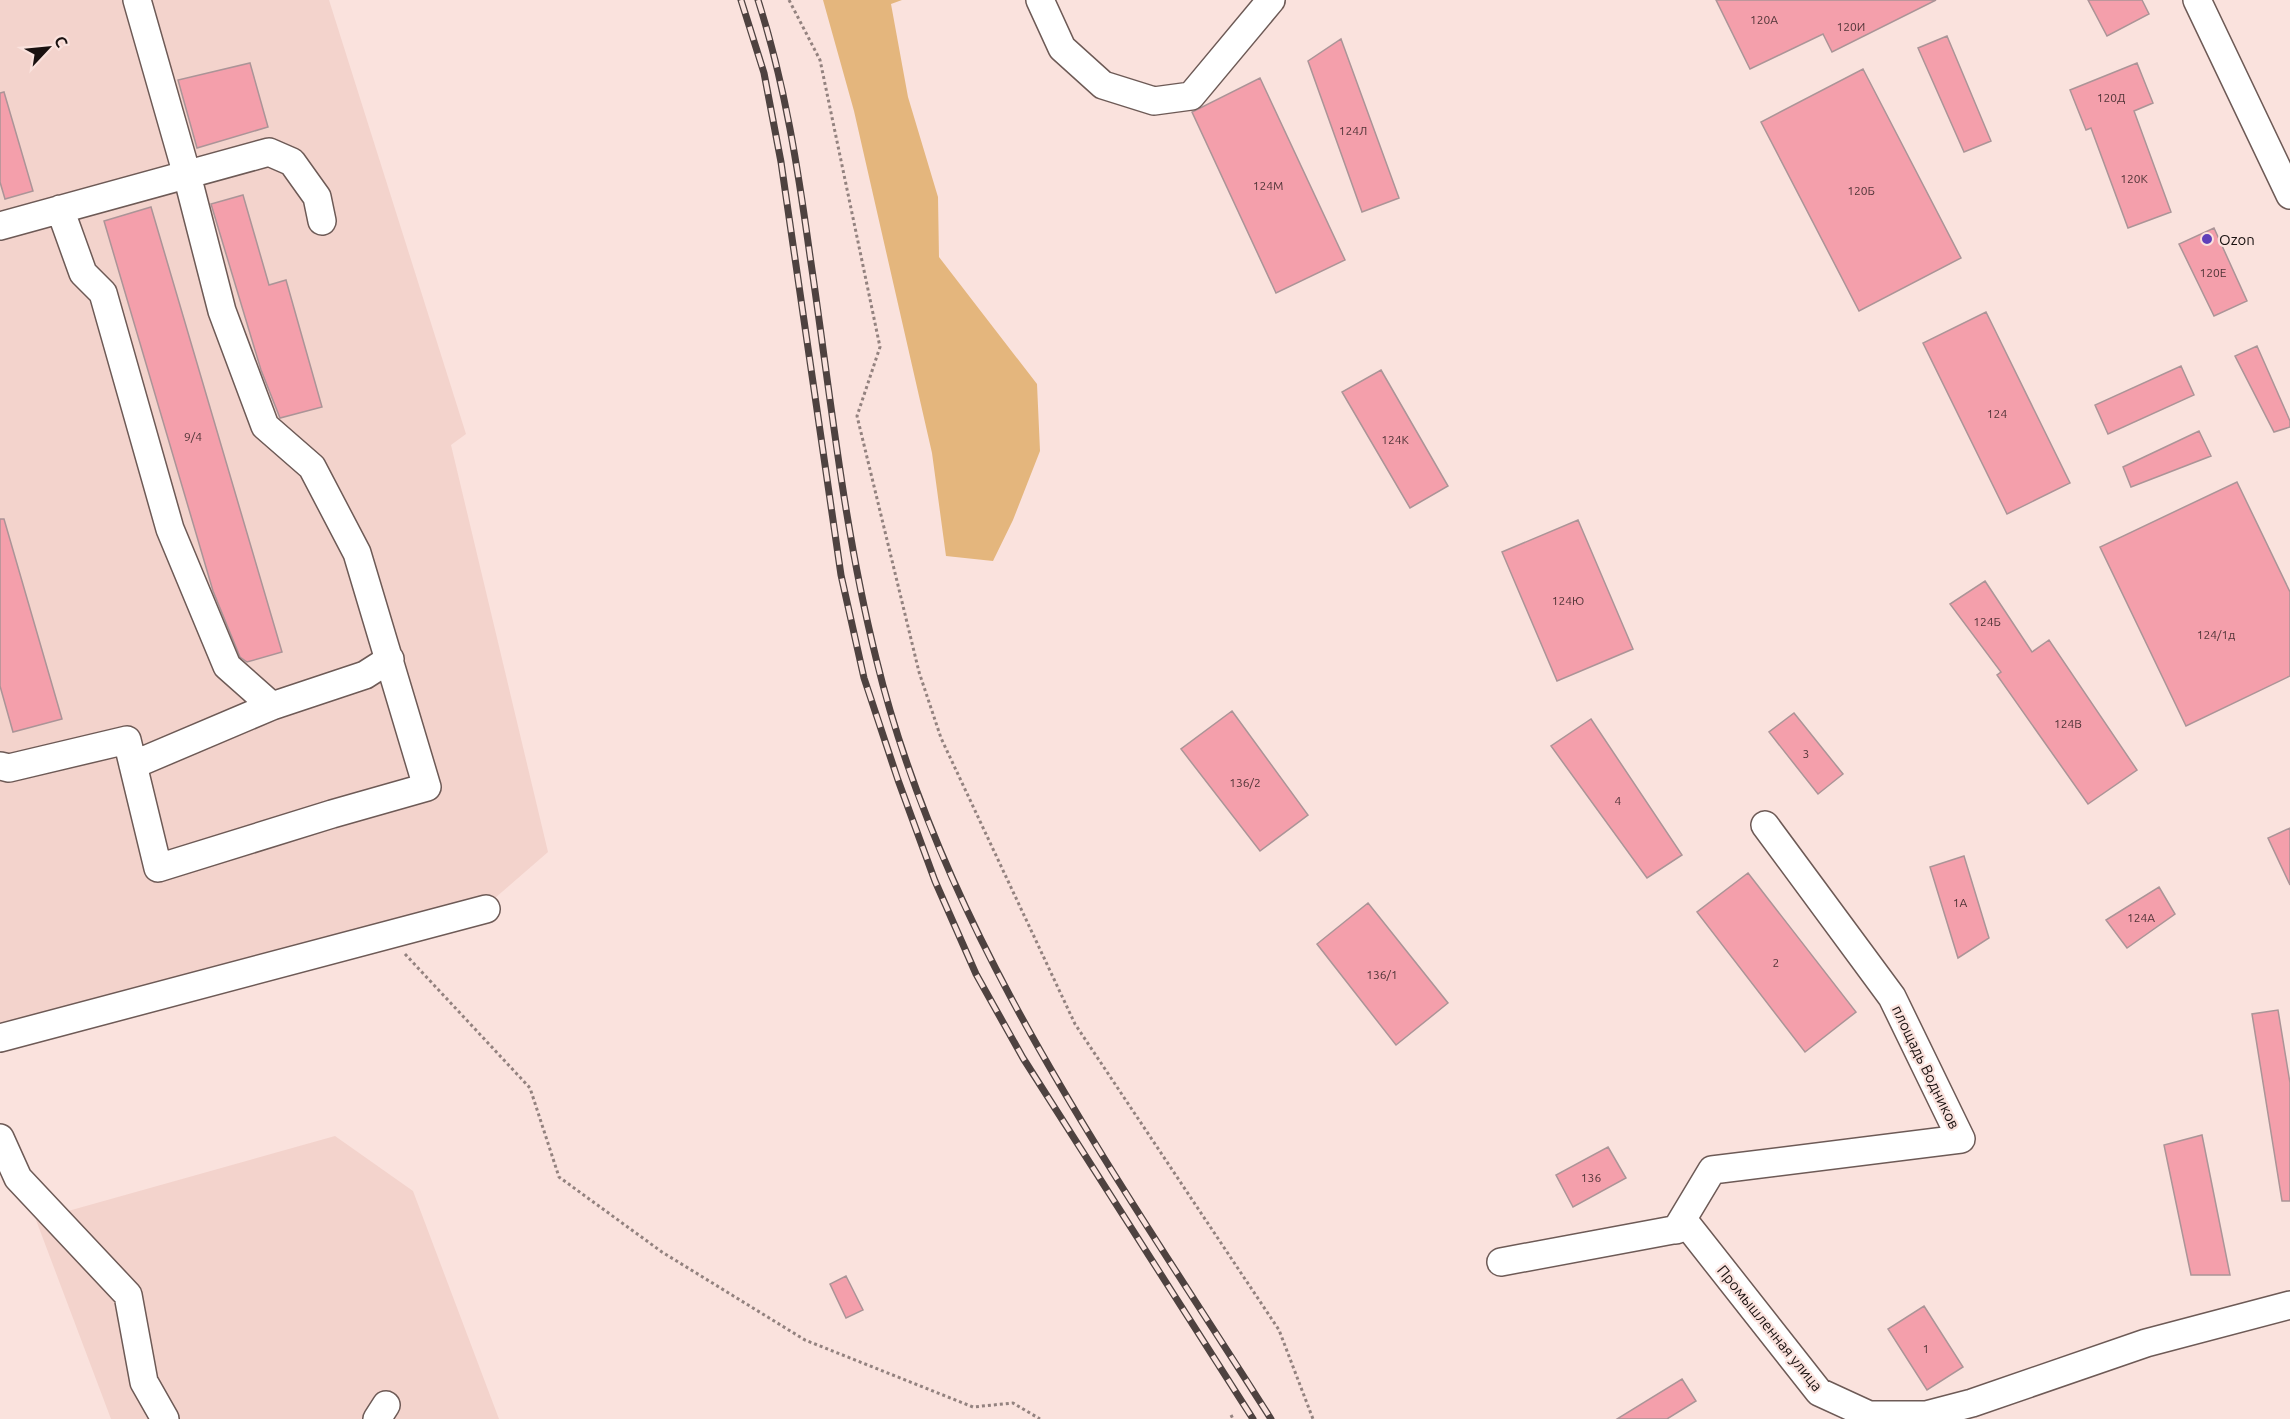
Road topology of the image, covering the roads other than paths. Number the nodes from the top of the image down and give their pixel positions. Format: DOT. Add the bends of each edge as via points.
graph roads {
  1 [pos="137,0"];
  2 [pos="1040,0"];
  3 [pos="1271,0"];
  4 [pos="2197,0"];
  5 [pos="187,175"];
  6 [pos="2290,195"];
  7 [pos="60,209"];
  8 [pos="322,221"];
  9 [pos="0,226"];
  10 [pos="390,658"];
  11 [pos="272,706"];
  12 [pos="133,765"];
  13 [pos="0,766"];
  14 [pos="1765,825"];
  15 [pos="486,909"];
  16 [pos="0,1038"];
  17 [pos="0,1138"];
  18 [pos="1676,1230"];
  19 [pos="1501,1262"];
  20 [pos="2290,1305"];
  21 [pos="165,1419"];
  1 -- 5 [label="street"];
  2 -- 3 [label="street" via="1062,48 1103,84 1154,101 1191,96"];
  4 -- 6 [label="street"];
  5 -- 7 [label="street"];
  5 -- 8 [label="street" via="269,152 292,162 317,197"];
  5 -- 10 [label="street" via="222,310 265,426 312,467 357,553"];
  7 -- 9 [label="street"];
  7 -- 11 [label="street" via="83,273 103,292 170,529 227,666"];
  10 -- 11 [label="street" via="365,675"];
  10 -- 12 [label="street" via="427,787 158,868"];
  11 -- 12 [label="street"];
  12 -- 13 [label="street" via="128,740 9,768"];
  14 -- 18 [label="street, площадь Водников" via="1892,998 1961,1138 1712,1170"];
  15 -- 16 [label="street"];
  17 -- 21 [label="street" via="18,1178 128,1294 144,1382"];
  18 -- 19 [label="street"];
  18 -- 20 [label="street, Промышленная улица" via="1689,1227 1819,1392 1869,1415 1926,1415 1972,1403 2146,1342"];
}
